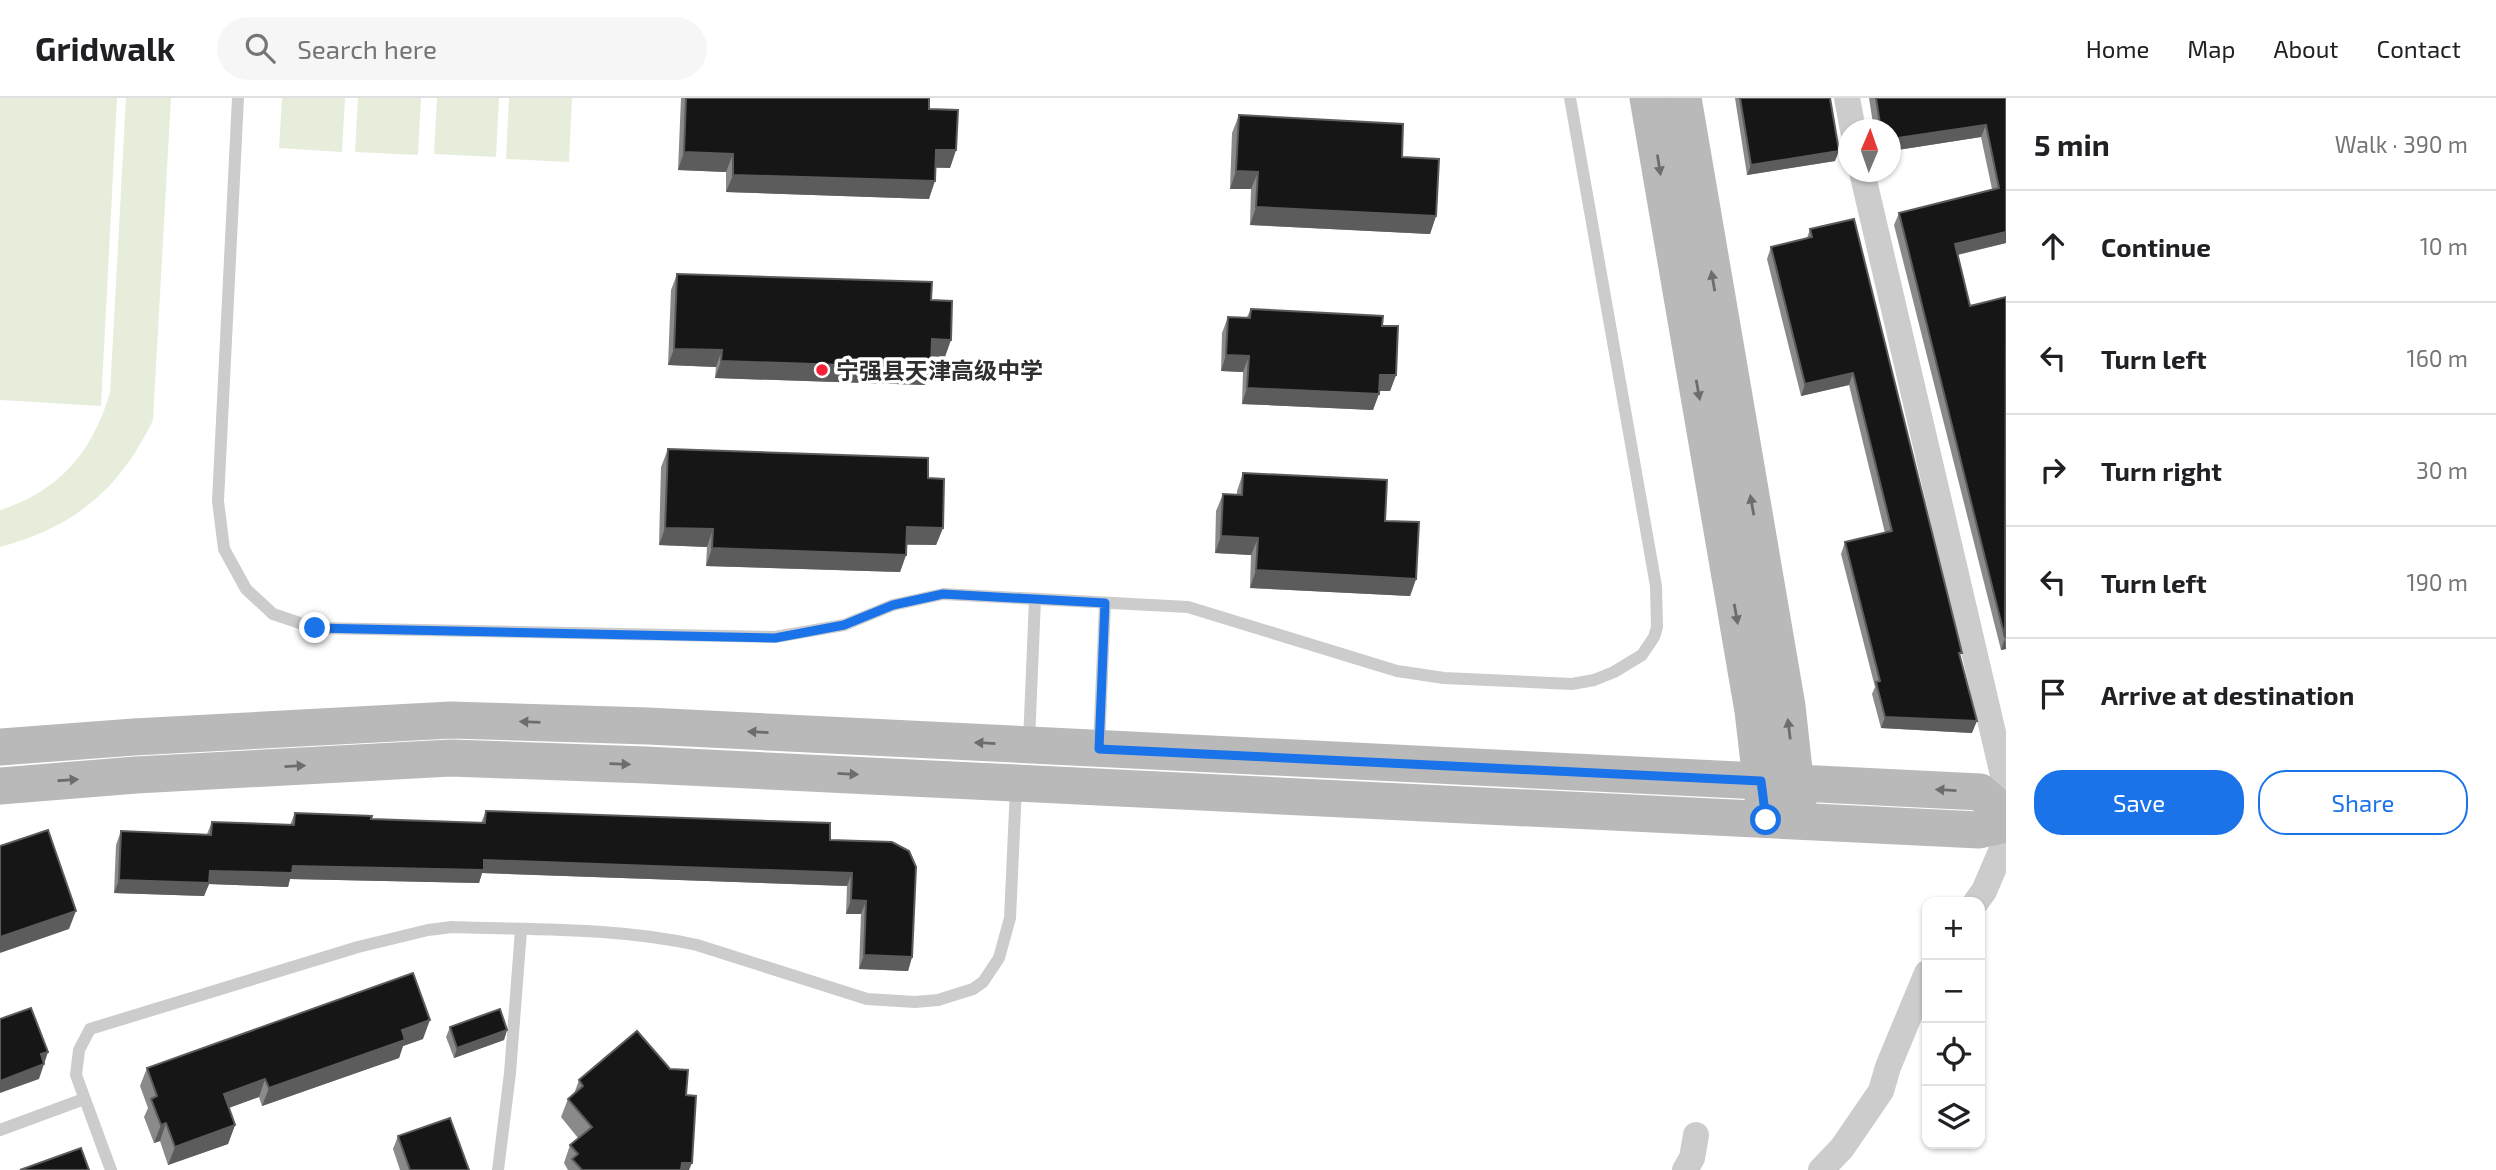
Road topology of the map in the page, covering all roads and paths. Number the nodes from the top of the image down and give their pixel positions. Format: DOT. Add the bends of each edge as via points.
graph roads {
  1 [pos="238,98"];
  2 [pos="1570,98"];
  3 [pos="1648,98"];
  4 [pos="1683,98"];
  5 [pos="1847,98"];
  6 [pos="1851,119"];
  7 [pos="1863,182"];
  8 [pos="1035,599"];
  9 [pos="1105,603"];
  10 [pos="1028,745"];
  11 [pos="0,747"];
  12 [pos="1099,749"];
  13 [pos="1778,782"];
  14 [pos="1016,783"];
  15 [pos="0,786"];
  16 [pos="2006,788"];
  17 [pos="2006,815"];
  18 [pos="1783,821"];
  19 [pos="2006,824"];
  20 [pos="2006,840"];
  21 [pos="1980,897"];
  22 [pos="521,930"];
  23 [pos="1922,986"];
  24 [pos="84,1099"];
  25 [pos="0,1130"];
  26 [pos="1696,1135"];
  27 [pos="111,1170"];
  28 [pos="498,1170"];
  29 [pos="1685,1170"];
  30 [pos="1821,1170"];
  1 -- 8 [label="lane" via="218,501 224,549 246,589 274,614 315,628 775,638 844,625 893,605 943,594"];
  2 -- 9 [label="lane" via="1656,586 1657,627 1642,656 1614,673 1572,684 1444,678 1397,671 1188,607"];
  3 -- 13 [label="street, one-way" via="1753,711"];
  13 -- 4 [label="street, one-way" via="1787,706"];
  5 -- 6 [label="street"];
  7 -- 16 [label="street"];
  8 -- 9 [label="lane"];
  8 -- 10 [label="lane"];
  9 -- 12 [label="lane"];
  10 -- 11 [label="street, one-way" via="451,720"];
  10 -- 12 [label="street"];
  12 -- 13 [label="street"];
  17 -- 13 [label="street, one-way" via="1980,792"];
  13 -- 18 [label="street"];
  15 -- 14 [label="street, one-way" via="451,758"];
  14 -- 18 [label="street"];
  14 -- 22 [label="lane" via="1010,918 999,958 983,982 962,994 915,1002 867,999 674,940"];
  18 -- 19 [label="street" via="1979,830"];
  20 -- 21 [label="street"];
  22 -- 24 [label="lane" via="428,930 90,1029 76,1062"];
  22 -- 28 [label="lane"];
  23 -- 30 [label="street" via="1881,1091"];
  24 -- 25 [label="lane"];
  24 -- 27 [label="lane"];
  26 -- 29 [label="street"];
}
